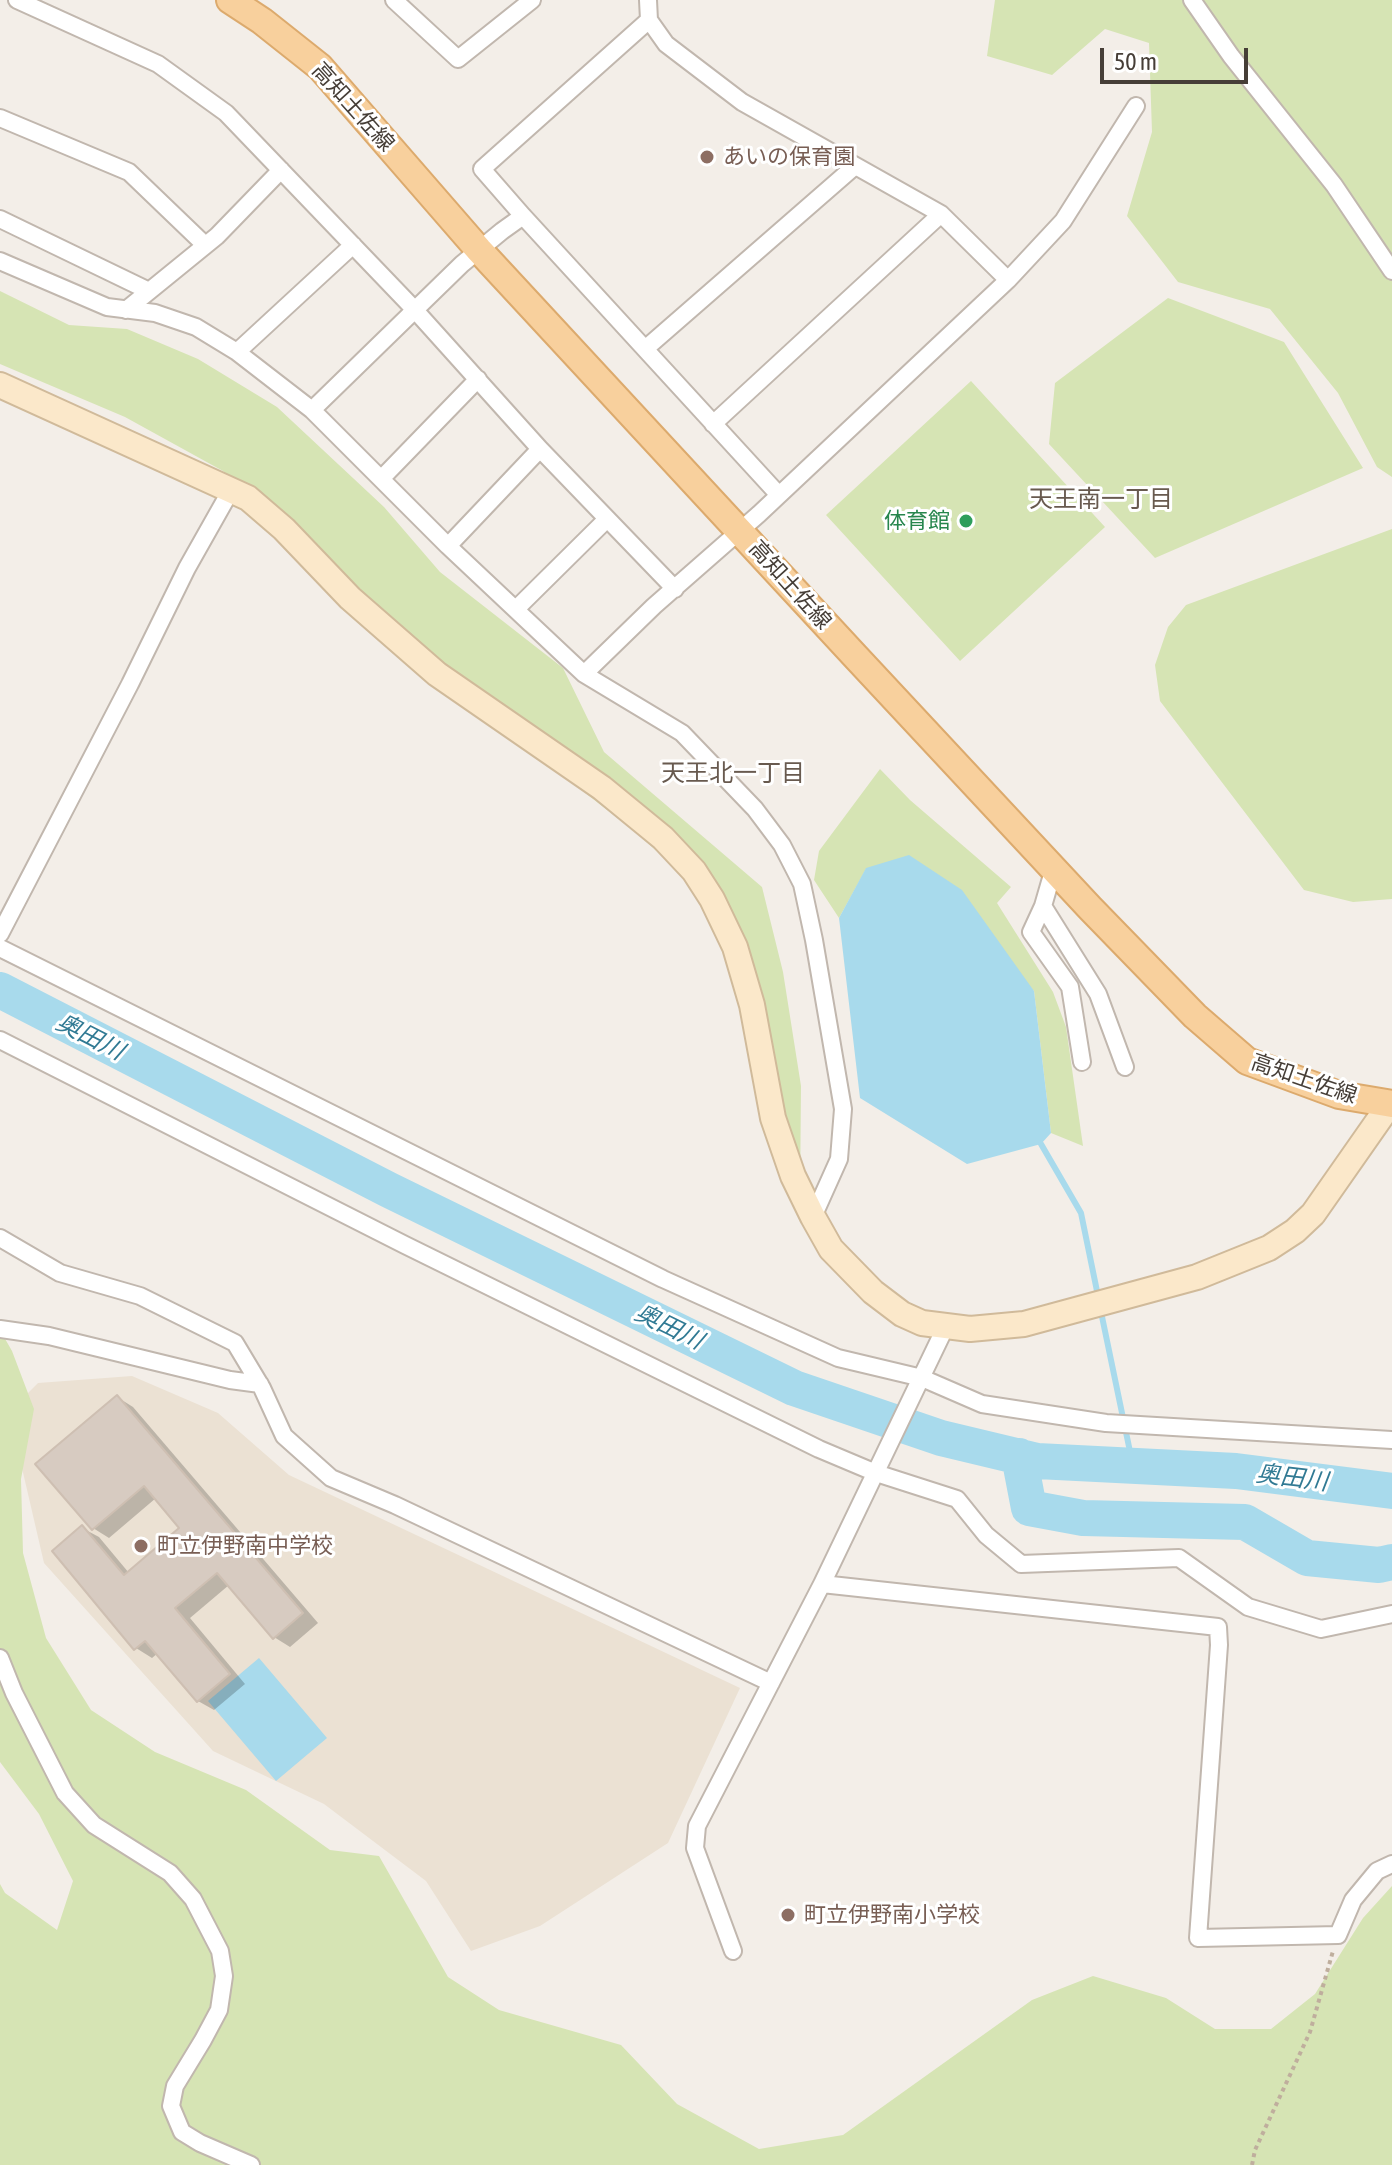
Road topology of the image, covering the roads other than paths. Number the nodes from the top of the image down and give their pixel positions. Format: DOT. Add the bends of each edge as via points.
graph roads {
  1 [pos="17,0"];
  2 [pos="230,0"];
  3 [pos="394,0"];
  4 [pos="532,0"];
  5 [pos="648,0"];
  6 [pos="1192,0"];
  7 [pos="649,20"];
  8 [pos="1136,106"];
  9 [pos="0,118"];
  10 [pos="855,166"];
  11 [pos="281,170"];
  12 [pos="941,214"];
  13 [pos="523,216"];
  14 [pos="0,219"];
  15 [pos="205,245"];
  16 [pos="353,245"];
  17 [pos="479,250"];
  18 [pos="0,261"];
  19 [pos="1392,271"];
  20 [pos="1008,280"];
  21 [pos="149,291"];
  22 [pos="414,309"];
  23 [pos="126,310"];
  24 [pos="645,349"];
  25 [pos="237,352"];
  26 [pos="478,379"];
  27 [pos="0,385"];
  28 [pos="312,410"];
  29 [pos="713,424"];
  30 [pos="540,449"];
  31 [pos="381,479"];
  32 [pos="231,490"];
  33 [pos="778,494"];
  34 [pos="607,519"];
  35 [pos="740,530"];
  36 [pos="448,546"];
  37 [pos="675,589"];
  38 [pos="516,609"];
  39 [pos="584,674"];
  40 [pos="1054,868"];
  41 [pos="1043,906"];
  42 [pos="0,934"];
  43 [pos="0,948"];
  44 [pos="0,1040"];
  45 [pos="1082,1062"];
  46 [pos="1125,1067"];
  47 [pos="1391,1104"];
  48 [pos="813,1217"];
  49 [pos="0,1238"];
  50 [pos="946,1326"];
  51 [pos="0,1329"];
  52 [pos="922,1378"];
  53 [pos="260,1384"];
  54 [pos="1392,1440"];
  55 [pos="876,1473"];
  56 [pos="822,1584"];
  57 [pos="1392,1614"];
  58 [pos="0,1658"];
  59 [pos="771,1683"];
  60 [pos="1392,1864"];
  61 [pos="733,1951"];
  62 [pos="251,2165"];
  1 -- 11 [label="street" via="158,64 226,113"];
  2 -- 17 [label="main road, 高知土佐線" via="320,67"];
  3 -- 4 [label="street" via="458,59"];
  5 -- 7 [label="street"];
  6 -- 19 [label="street" via="1334,185"];
  7 -- 10 [label="street" via="666,44 742,102"];
  7 -- 13 [label="street" via="482,169"];
  8 -- 20 [label="street" via="1063,221"];
  9 -- 15 [label="street" via="129,172"];
  10 -- 12 [label="street"];
  10 -- 24 [label="street"];
  11 -- 15 [label="street"];
  11 -- 16 [label="street"];
  12 -- 20 [label="street"];
  12 -- 29 [label="street"];
  13 -- 17 [label="street"];
  13 -- 24 [label="street"];
  14 -- 21 [label="street"];
  15 -- 21 [label="street"];
  16 -- 22 [label="street"];
  16 -- 25 [label="street"];
  17 -- 22 [label="street"];
  17 -- 35 [label="main road, 高知土佐線"];
  18 -- 23 [label="street" via="107,307"];
  20 -- 33 [label="street"];
  21 -- 23 [label="street"];
  22 -- 26 [label="street"];
  22 -- 28 [label="street"];
  23 -- 25 [label="street" via="196,327"];
  24 -- 29 [label="street"];
  25 -- 28 [label="street"];
  26 -- 30 [label="street"];
  26 -- 31 [label="street"];
  27 -- 32 [label="street"];
  28 -- 31 [label="street"];
  29 -- 33 [label="street"];
  30 -- 34 [label="street"];
  30 -- 36 [label="street"];
  31 -- 36 [label="street"];
  32 -- 42 [label="street"];
  32 -- 48 [label="street" via="284,529 350,598 437,674 602,788 694,871 735,947 752,1005 773,1118"];
  33 -- 35 [label="street"];
  34 -- 37 [label="street"];
  34 -- 38 [label="street"];
  35 -- 37 [label="street"];
  35 -- 40 [label="main road, 高知土佐線"];
  36 -- 38 [label="street"];
  37 -- 39 [label="street"];
  38 -- 39 [label="street"];
  39 -- 48 [label="street" via="682,733 755,809 802,884 843,1109 839,1159"];
  40 -- 41 [label="street"];
  40 -- 47 [label="main road, 高知土佐線" via="1195,1016 1247,1061 1339,1095"];
  41 -- 45 [label="street" via="1031,932 1070,987"];
  41 -- 46 [label="street" via="1098,994"];
  43 -- 52 [label="street" via="663,1279 838,1358"];
  44 -- 55 [label="street" via="405,1245"];
  47 -- 50 [label="street" via="1313,1214 1269,1248 1197,1277 1024,1324"];
  48 -- 50 [label="street" via="831,1249 873,1292 902,1314"];
  49 -- 53 [label="street" via="60,1273 140,1296 235,1343"];
  50 -- 52 [label="street"];
  51 -- 53 [label="street"];
  52 -- 54 [label="street" via="982,1404 1106,1423"];
  52 -- 55 [label="street"];
  53 -- 59 [label="street" via="284,1436 331,1478"];
  55 -- 56 [label="street"];
  55 -- 57 [label="street" via="957,1499 986,1535 1021,1564 1179,1558 1248,1607 1321,1629"];
  56 -- 59 [label="street"];
  56 -- 60 [label="street" via="1218,1627 1198,1938 1338,1935 1353,1900 1377,1871"];
  58 -- 62 [label="street" via="65,1793 94,1825 170,1873 193,1899 220,1951 224,1976 219,2010 175,2086 171,2106 182,2132"];
  59 -- 61 [label="street" via="697,1826 695,1848"];
}
